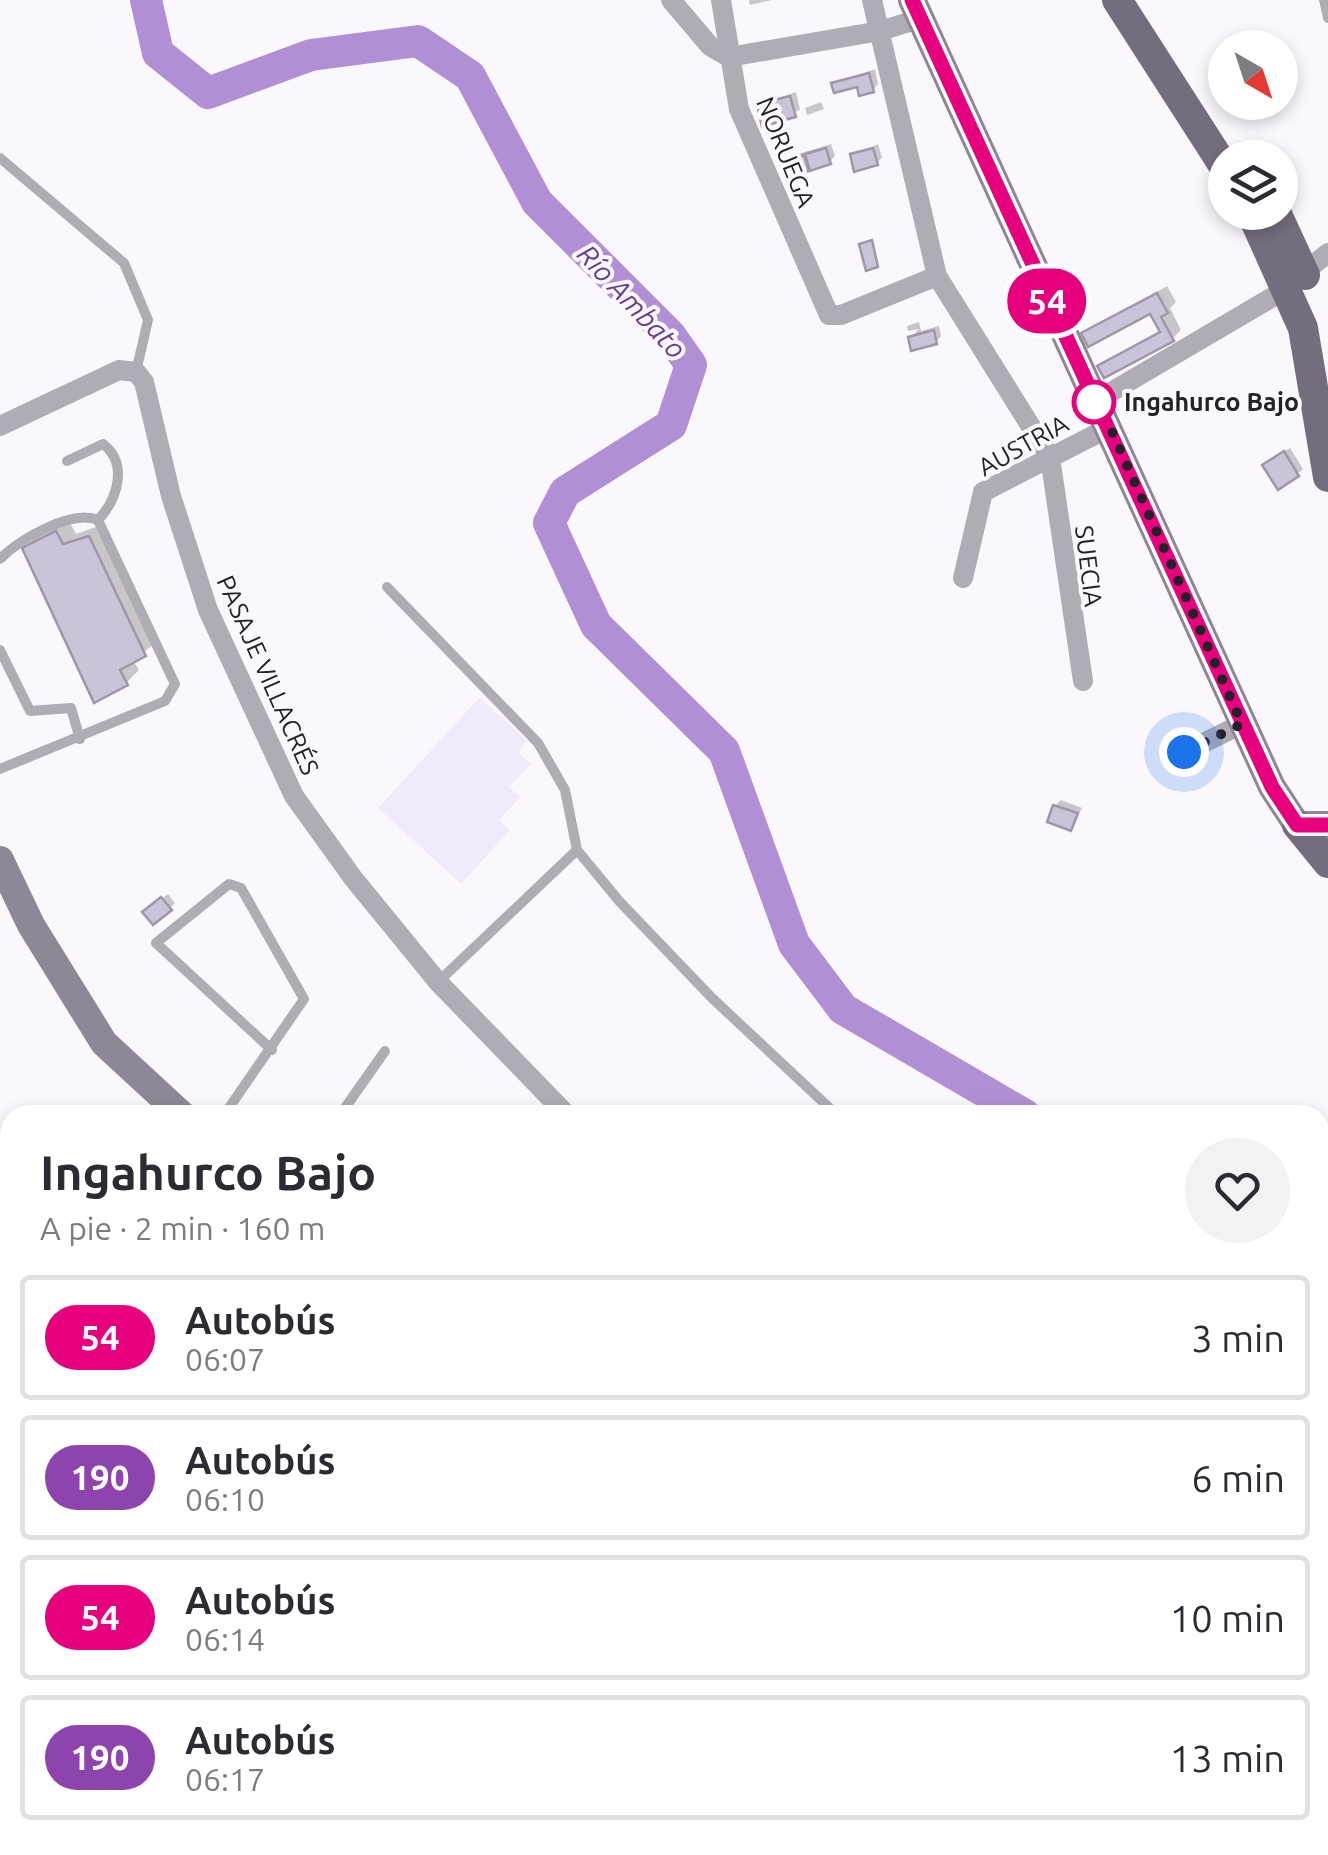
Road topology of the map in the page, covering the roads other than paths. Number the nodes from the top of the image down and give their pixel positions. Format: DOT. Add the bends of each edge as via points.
graph roads {
  1 [pos="671,0"];
  2 [pos="721,0"];
  3 [pos="872,0"];
  4 [pos="1117,0"];
  5 [pos="1140,0"];
  6 [pos="1324,0"];
  7 [pos="916,9"];
  8 [pos="1328,18"];
  9 [pos="880,31"];
  10 [pos="729,57"];
  11 [pos="1230,140"];
  12 [pos="1208,142"];
  13 [pos="0,158"];
  14 [pos="1263,230"];
  15 [pos="1281,230"];
  16 [pos="1328,253"];
  17 [pos="937,276"];
  18 [pos="1296,280"];
  19 [pos="1328,349"];
  20 [pos="136,372"];
  21 [pos="1094,402"];
  22 [pos="0,426"];
  23 [pos="1110,427"];
  24 [pos="1050,456"];
  25 [pos="67,461"];
  26 [pos="1328,477"];
  27 [pos="98,520"];
  28 [pos="0,559"];
  29 [pos="963,578"];
  30 [pos="387,587"];
  31 [pos="0,650"];
  32 [pos="1082,682"];
  33 [pos="1242,724"];
  34 [pos="80,739"];
  35 [pos="1184,752"];
  36 [pos="0,769"];
  37 [pos="1297,825"];
  38 [pos="1328,825"];
  39 [pos="577,850"];
  40 [pos="0,860"];
  41 [pos="1328,863"];
  42 [pos="438,982"];
  43 [pos="272,1050"];
  44 [pos="385,1051"];
  45 [pos="172,1105"];
  46 [pos="231,1105"];
  47 [pos="347,1105"];
  48 [pos="557,1105"];
  49 [pos="826,1105"];
  1 -- 10 [label="street" via="710,46"];
  2 -- 10 [label="street, NORUEGA"];
  3 -- 9 [label="street"];
  4 -- 12 [label="main road"];
  5 -- 11 [label="main road"];
  6 -- 8 [label="lane"];
  7 -- 9 [label="street"];
  7 -- 21 [label="street"];
  9 -- 10 [label="street"];
  9 -- 17 [label="street"];
  10 -- 17 [label="street, NORUEGA" via="739,109 829,315"];
  13 -- 20 [label="lane" via="124,263 148,320"];
  14 -- 18 [label="main road"];
  15 -- 18 [label="main road"];
  16 -- 18 [label="street"];
  17 -- 24 [label="street"];
  18 -- 19 [label="main road"];
  18 -- 21 [label="street"];
  18 -- 26 [label="main road"];
  20 -- 22 [label="street" via="118,370"];
  20 -- 42 [label="street, PASAJE VILLACRÉS" via="198,578 294,796"];
  21 -- 23 [label="street"];
  23 -- 24 [label="street, AUSTRIA"];
  23 -- 33 [label="street"];
  24 -- 29 [label="street, AUSTRIA" via="983,492"];
  24 -- 32 [label="street, SUECIA"];
  25 -- 27 [label="lane" via="103,444 115,458 116,498"];
  27 -- 28 [label="lane" via="82,516 29,538"];
  27 -- 34 [label="lane" via="175,684 165,701"];
  30 -- 39 [label="lane" via="538,743 565,790"];
  31 -- 34 [label="lane" via="30,711 70,708"];
  33 -- 35 [label="street"];
  33 -- 37 [label="street"];
  34 -- 36 [label="lane"];
  37 -- 38 [label="street"];
  37 -- 41 [label="main road"];
  39 -- 42 [label="lane"];
  39 -- 49 [label="lane" via="712,998"];
  40 -- 45 [label="street" via="96,1032"];
  42 -- 48 [label="street, PASAJE VILLACRÉS"];
  43 -- 43 [label="lane" via="156,944 229,884 241,888 302,990 302,1006"];
  43 -- 46 [label="lane"];
  44 -- 47 [label="lane"];
}
